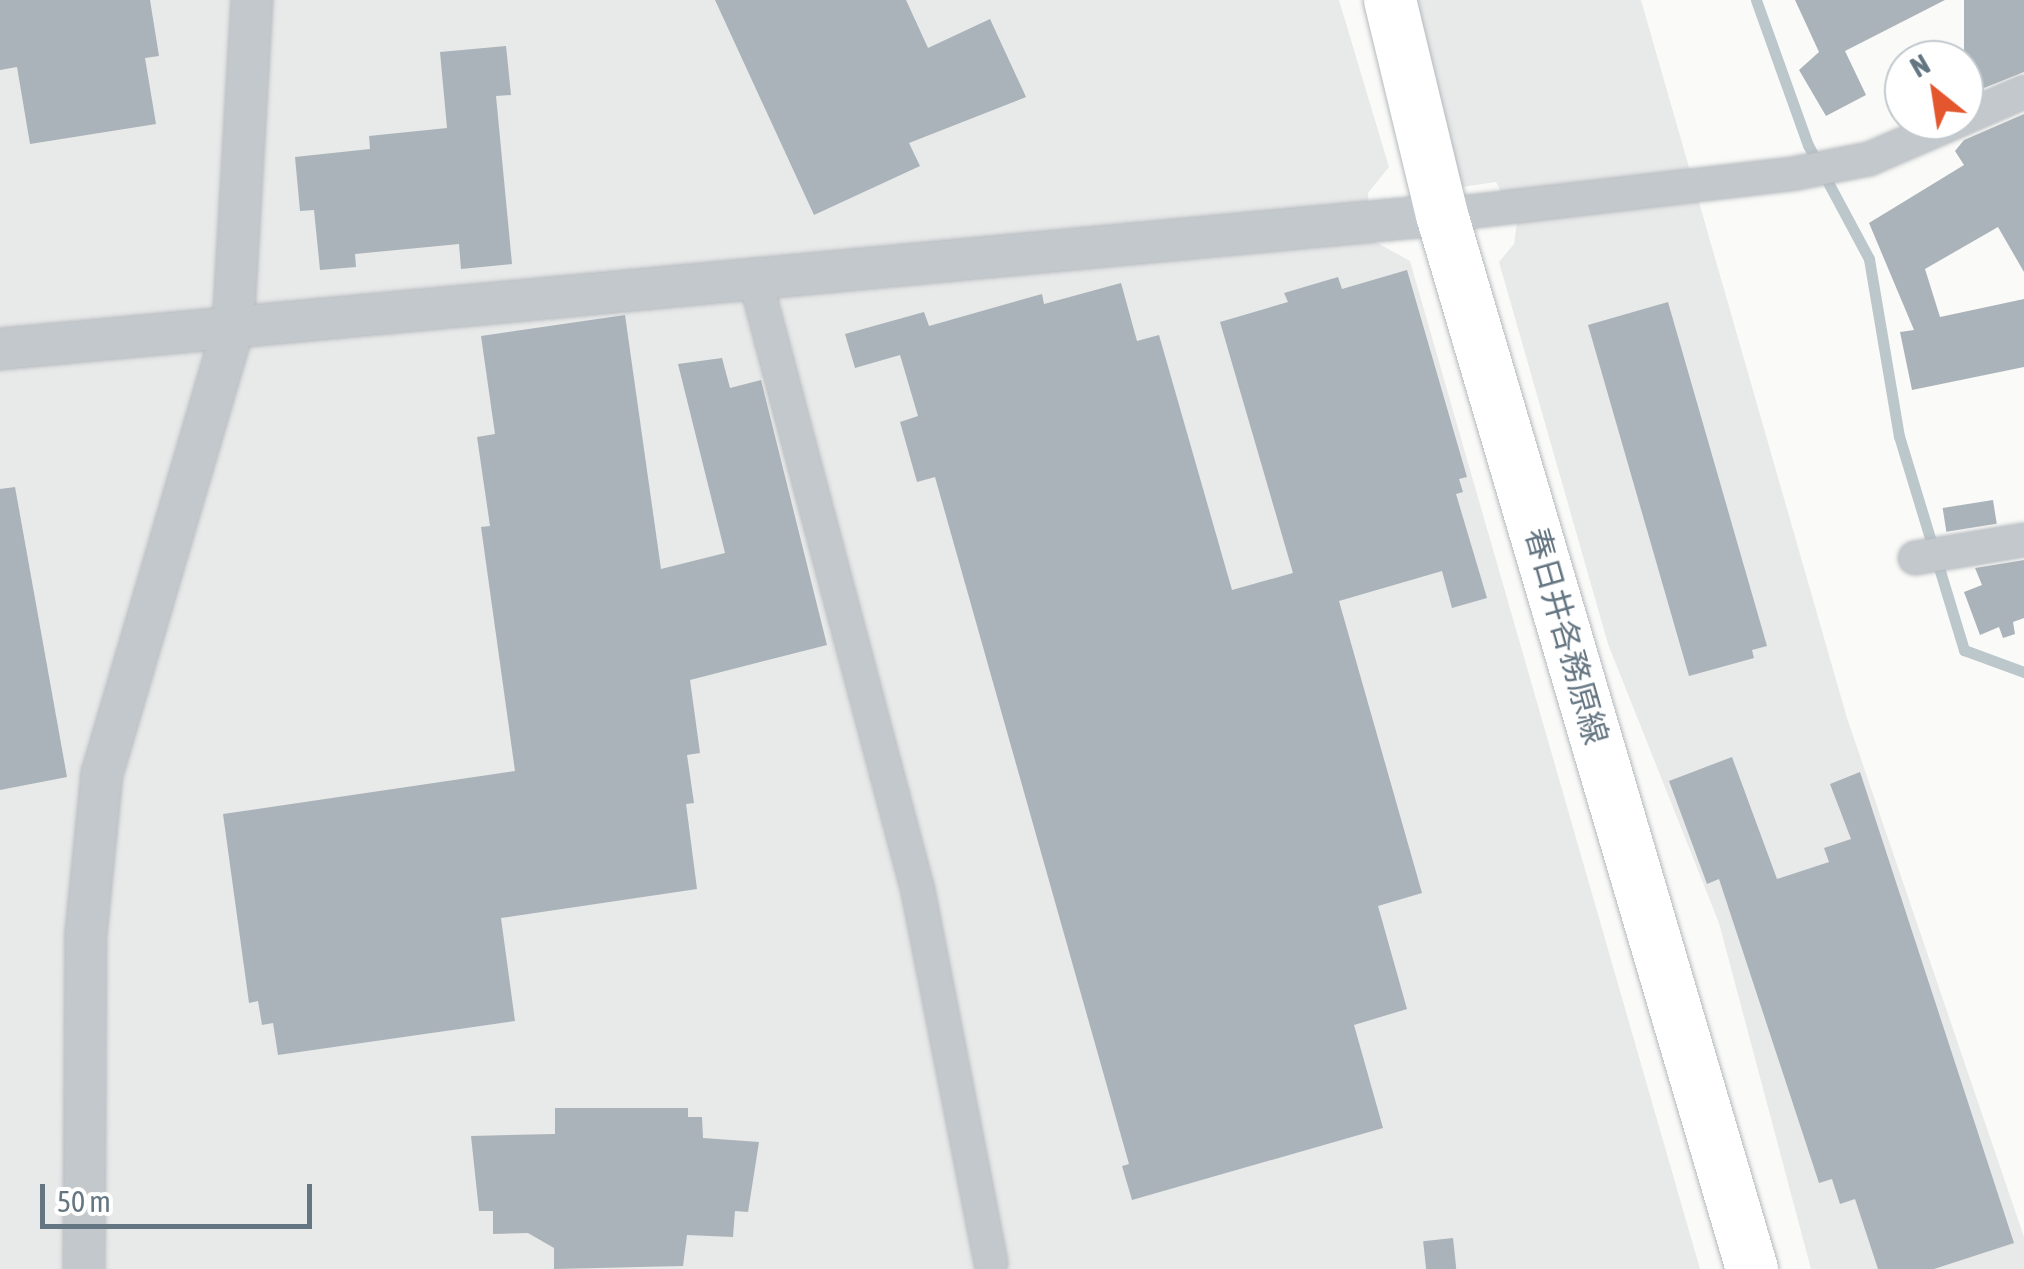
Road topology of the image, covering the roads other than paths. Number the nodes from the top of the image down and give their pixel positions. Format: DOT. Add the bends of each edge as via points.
graph roads {
  1 [pos="252,0"];
  2 [pos="1390,0"];
  3 [pos="2024,92"];
  4 [pos="1984,109"];
  5 [pos="1913,140"];
  6 [pos="1442,215"];
  7 [pos="754,275"];
  8 [pos="233,329"];
  9 [pos="0,349"];
  10 [pos="2024,540"];
  11 [pos="1915,558"];
  12 [pos="991,1263"];
  13 [pos="84,1269"];
  14 [pos="1752,1269"];
  1 -- 8 [label="street"];
  2 -- 6 [label="main road, 春日井各務原線"];
  3 -- 4 [label="street"];
  5 -- 6 [label="street" via="1869,159 1797,173"];
  6 -- 7 [label="street"];
  6 -- 14 [label="main road, 春日井各務原線"];
  7 -- 8 [label="street"];
  7 -- 12 [label="street" via="918,891"];
  8 -- 9 [label="street"];
  8 -- 13 [label="street" via="102,774 86,933"];
  10 -- 11 [label="street"];
}
